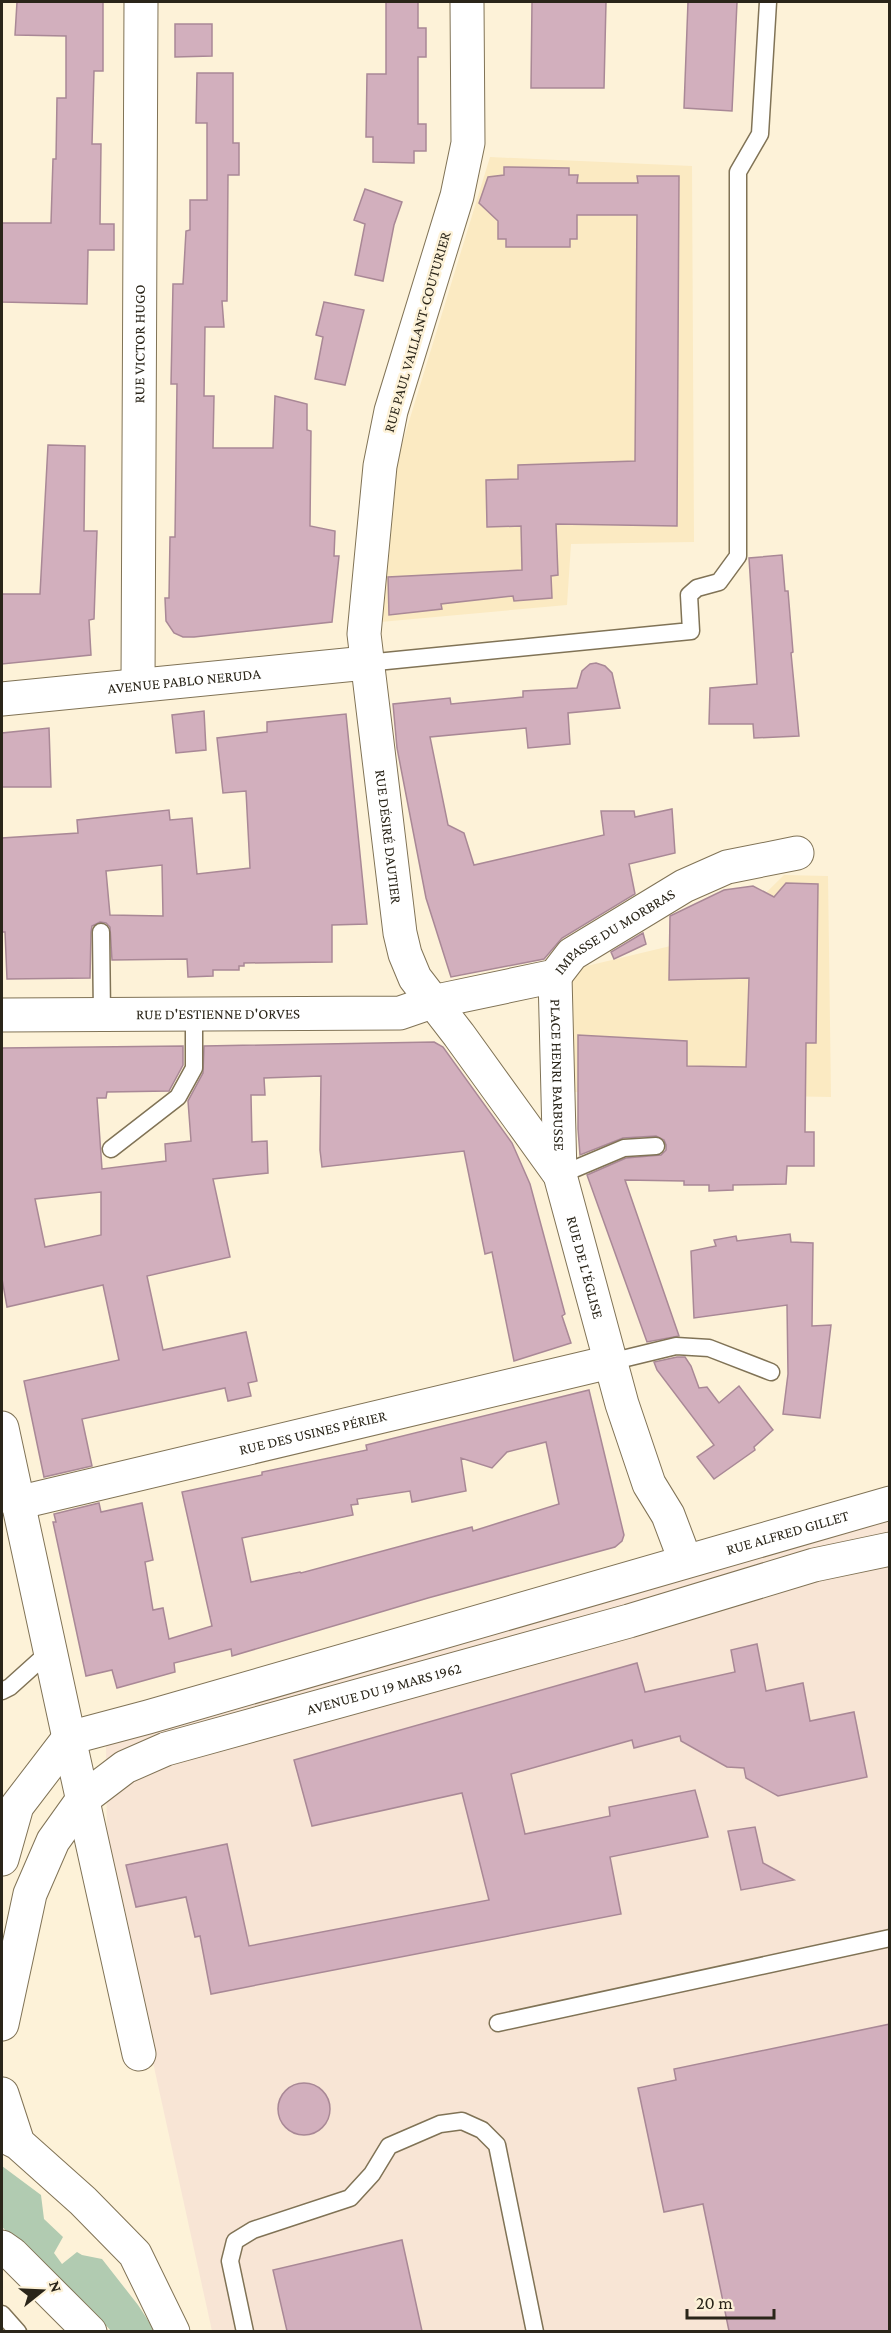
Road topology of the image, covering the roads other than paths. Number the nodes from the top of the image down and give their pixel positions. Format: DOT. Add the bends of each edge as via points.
graph roads {
  1 [pos="141,2"];
  2 [pos="467,2"];
  3 [pos="768,2"];
  4 [pos="366,663"];
  5 [pos="138,684"];
  6 [pos="2,699"];
  7 [pos="797,853"];
  8 [pos="101,932"];
  9 [pos="555,976"];
  10 [pos="432,1002"];
  11 [pos="194,1014"];
  12 [pos="2,1015"];
  13 [pos="102,1015"];
  14 [pos="656,1146"];
  15 [pos="111,1149"];
  16 [pos="560,1175"];
  17 [pos="610,1362"];
  18 [pos="771,1372"];
  19 [pos="2,1428"];
  20 [pos="17,1503"];
  21 [pos="890,1503"];
  22 [pos="890,1549"];
  23 [pos="685,1560"];
  24 [pos="50,1651"];
  25 [pos="2,1691"];
  26 [pos="69,1738"];
  27 [pos="83,1798"];
  28 [pos="2,1859"];
  29 [pos="890,1938"];
  30 [pos="498,2023"];
  31 [pos="2,2024"];
  32 [pos="139,2054"];
  33 [pos="2,2094"];
  34 [pos="10,2139"];
  35 [pos="2,2247"];
  36 [pos="2,2314"];
  37 [pos="18,2331"];
  38 [pos="90,2331"];
  39 [pos="173,2331"];
  40 [pos="245,2331"];
  41 [pos="535,2331"];
  1 -- 5 [label="street, RUE VICTOR HUGO"];
  2 -- 4 [label="street, RUE PAUL VAILLANT-COUTURIER" via="468,143 457,196 391,411 380,466 364,634"];
  3 -- 4 [label="lane" via="760,134 738,172 738,556 719,582 697,588 689,595 691,631"];
  4 -- 5 [label="street, AVENUE PABLO NERUDA"];
  4 -- 10 [label="street, RUE DÉSIRÉ DAUTIER" via="400,933 415,978"];
  5 -- 6 [label="street, AVENUE PABLO NERUDA"];
  7 -- 9 [label="street, IMPASSE DU MORBRAS" via="727,867 684,886 572,954"];
  8 -- 13 [label="lane"];
  9 -- 10 [label="street, IMPASSE DU MORBRAS"];
  9 -- 16 [label="street, PLACE HENRI BARBUSSE"];
  10 -- 11 [label="street, RUE D'ESTIENNE D'ORVES" via="400,1012"];
  10 -- 16 [label="street, RUE DE L'ÉGLISE"];
  11 -- 13 [label="street, RUE D'ESTIENNE D'ORVES"];
  11 -- 15 [label="lane" via="194,1068 178,1097"];
  12 -- 13 [label="street, RUE D'ESTIENNE D'ORVES"];
  14 -- 16 [label="lane" via="624,1148"];
  16 -- 17 [label="street, RUE DE L'ÉGLISE"];
  17 -- 18 [label="lane" via="676,1346 709,1348"];
  17 -- 20 [label="street, RUE DES USINES PÉRIER"];
  17 -- 23 [label="street, RUE DE L'ÉGLISE" via="649,1484 668,1515"];
  19 -- 20 [label="street"];
  20 -- 24 [label="street"];
  21 -- 23 [label="street, RUE ALFRED GILLET"];
  22 -- 27 [label="street, AVENUE DU 19 MARS 1962" via="814,1565 166,1749 125,1767"];
  23 -- 26 [label="street"];
  24 -- 25 [label="lane"];
  24 -- 26 [label="street"];
  26 -- 27 [label="street"];
  26 -- 28 [label="street" via="16,1806"];
  27 -- 31 [label="street, AVENUE DU 19 MARS 1962" via="53,1841 30,1894"];
  27 -- 32 [label="street"];
  29 -- 30 [label="lane"];
  33 -- 34 [label="street"];
  34 -- 39 [label="street" via="83,2201 135,2254"];
  35 -- 38 [label="street"];
  36 -- 37 [label="lane"];
  40 -- 41 [label="lane" via="230,2261 235,2241 253,2230 350,2198 372,2174 389,2146 440,2124 462,2121 482,2130 497,2145"];
}
